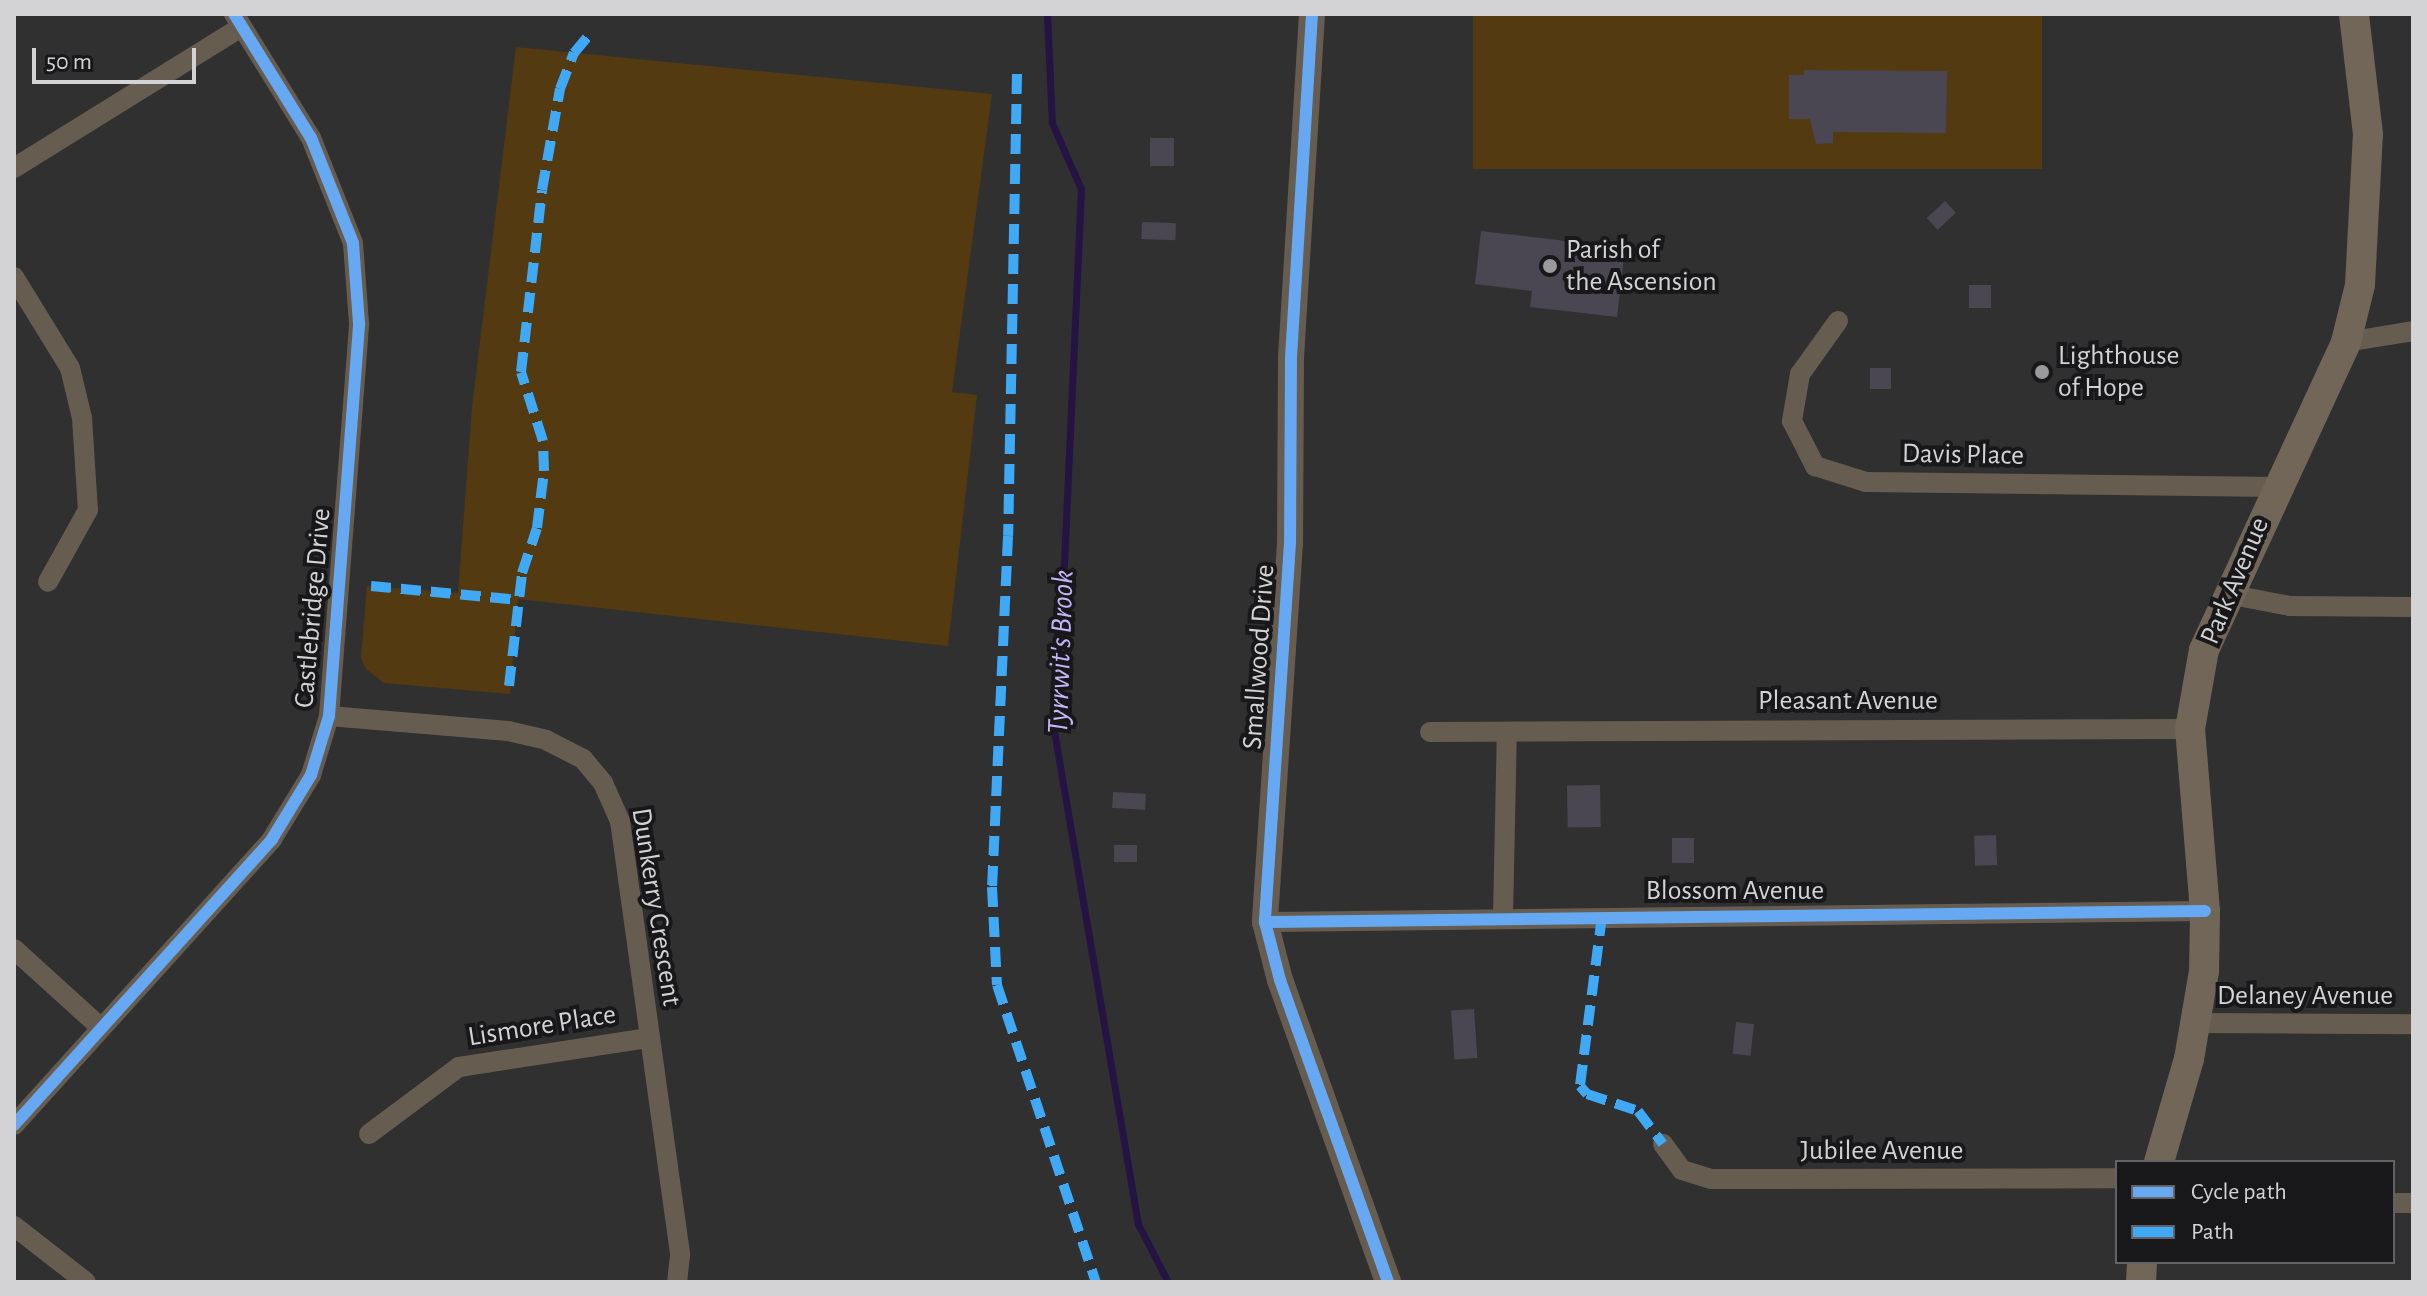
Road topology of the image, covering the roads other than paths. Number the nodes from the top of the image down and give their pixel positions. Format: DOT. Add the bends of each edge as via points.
graph roads {
  1 [pos="1312,14"];
  2 [pos="2354,14"];
  3 [pos="238,20"];
  4 [pos="14,168"];
  5 [pos="14,277"];
  6 [pos="1838,321"];
  7 [pos="2413,331"];
  8 [pos="2346,342"];
  9 [pos="2277,487"];
  10 [pos="48,582"];
  11 [pos="2227,594"];
  12 [pos="2413,607"];
  13 [pos="329,716"];
  14 [pos="2190,729"];
  15 [pos="1430,732"];
  16 [pos="1507,732"];
  17 [pos="2205,911"];
  18 [pos="1503,917"];
  19 [pos="1265,922"];
  20 [pos="14,949"];
  21 [pos="2196,1023"];
  22 [pos="2413,1024"];
  23 [pos="100,1027"];
  24 [pos="649,1038"];
  25 [pos="14,1125"];
  26 [pos="369,1134"];
  27 [pos="1663,1144"];
  28 [pos="2160,1160"];
  29 [pos="2115,1178"];
  30 [pos="14,1226"];
  31 [pos="86,1282"];
  32 [pos="677,1282"];
  33 [pos="1388,1282"];
  1 -- 19 [label="street, Smallwood Drive" via="1291,358 1289,556"];
  2 -- 8 [label="main road, Park Avenue" via="2368,134 2365,252"];
  3 -- 4 [label="street"];
  3 -- 13 [label="street, Castlebridge Drive" via="311,138 353,243 359,323"];
  5 -- 10 [label="street" via="70,368 82,418 88,510"];
  6 -- 9 [label="street, Davis Place" via="1800,374 1792,421 1815,466 1866,482"];
  7 -- 8 [label="street"];
  8 -- 9 [label="main road, Park Avenue"];
  9 -- 11 [label="main road, Park Avenue"];
  11 -- 12 [label="street" via="2290,606"];
  11 -- 14 [label="main road, Park Avenue" via="2204,650"];
  13 -- 23 [label="street, Castlebridge Drive" via="311,775 272,839"];
  13 -- 24 [label="street, Dunkerry Crescent" via="508,731 546,740 583,759 603,783 620,821"];
  14 -- 16 [label="street, Pleasant Avenue"];
  14 -- 17 [label="main road, Park Avenue"];
  15 -- 16 [label="street, Pleasant Avenue"];
  16 -- 18 [label="street"];
  17 -- 18 [label="street, Blossom Avenue"];
  17 -- 21 [label="main road, Park Avenue"];
  18 -- 19 [label="street, Blossom Avenue"];
  19 -- 33 [label="street, Smallwood Drive" via="1280,980"];
  20 -- 23 [label="street"];
  21 -- 22 [label="street, Delaney Avenue"];
  21 -- 28 [label="main road, Park Avenue"];
  23 -- 25 [label="street, Castlebridge Drive"];
  24 -- 26 [label="street, Lismore Place" via="459,1067"];
  24 -- 32 [label="street, Dunkerry Crescent" via="680,1255"];
  27 -- 29 [label="street, Jubilee Avenue" via="1682,1170 1712,1179"];
  30 -- 31 [label="street"];
}
